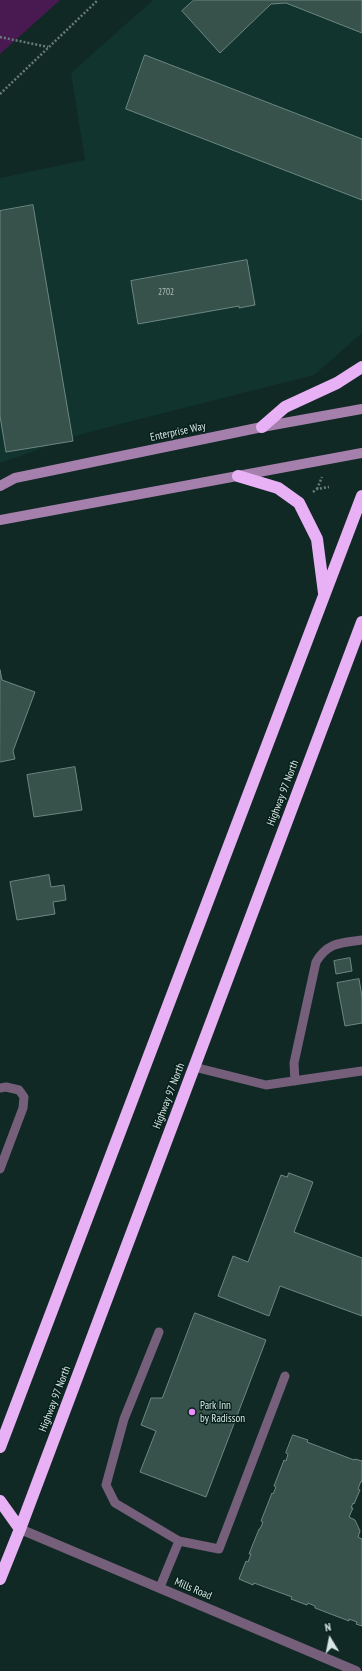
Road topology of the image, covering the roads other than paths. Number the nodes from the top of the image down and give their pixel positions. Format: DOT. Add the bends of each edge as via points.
graph roads {
  1 [pos="362,367"];
  2 [pos="362,409"];
  3 [pos="262,427"];
  4 [pos="362,453"];
  5 [pos="238,476"];
  6 [pos="0,486"];
  7 [pos="362,496"];
  8 [pos="0,520"];
  9 [pos="325,596"];
  10 [pos="362,622"];
  11 [pos="362,940"];
  12 [pos="194,1067"];
  13 [pos="362,1071"];
  14 [pos="295,1081"];
  15 [pos="0,1088"];
  16 [pos="0,1169"];
  17 [pos="159,1332"];
  18 [pos="284,1376"];
  19 [pos="3,1433"];
  20 [pos="0,1447"];
  21 [pos="0,1500"];
  22 [pos="20,1529"];
  23 [pos="179,1541"];
  24 [pos="0,1578"];
  25 [pos="160,1587"];
  26 [pos="356,1671"];
  1 -- 3 [label="highway" via="285,408"];
  2 -- 3 [label="street, Enterprise Way"];
  3 -- 6 [label="street, Enterprise Way" via="15,478"];
  4 -- 5 [label="street"];
  5 -- 8 [label="street"];
  5 -- 9 [label="highway" via="278,488 299,503 317,539"];
  7 -- 9 [label="highway"];
  9 -- 19 [label="highway" via="167,1013"];
  10 -- 12 [label="highway, Highway 97 North"];
  11 -- 14 [label="lane" via="332,945 322,952 316,962 294,1063"];
  12 -- 14 [label="lane" via="266,1085"];
  12 -- 22 [label="highway, Highway 97 North"];
  13 -- 14 [label="lane"];
  15 -- 16 [label="lane" via="19,1090 24,1097 24,1108"];
  17 -- 23 [label="lane" via="124,1420 106,1485 115,1503"];
  18 -- 23 [label="lane" via="219,1549"];
  19 -- 20 [label="highway"];
  21 -- 22 [label="highway"];
  22 -- 24 [label="highway, Highway 97 North"];
  22 -- 25 [label="street, Mills Road"];
  23 -- 25 [label="lane"];
  25 -- 26 [label="street, Mills Road"];
}
